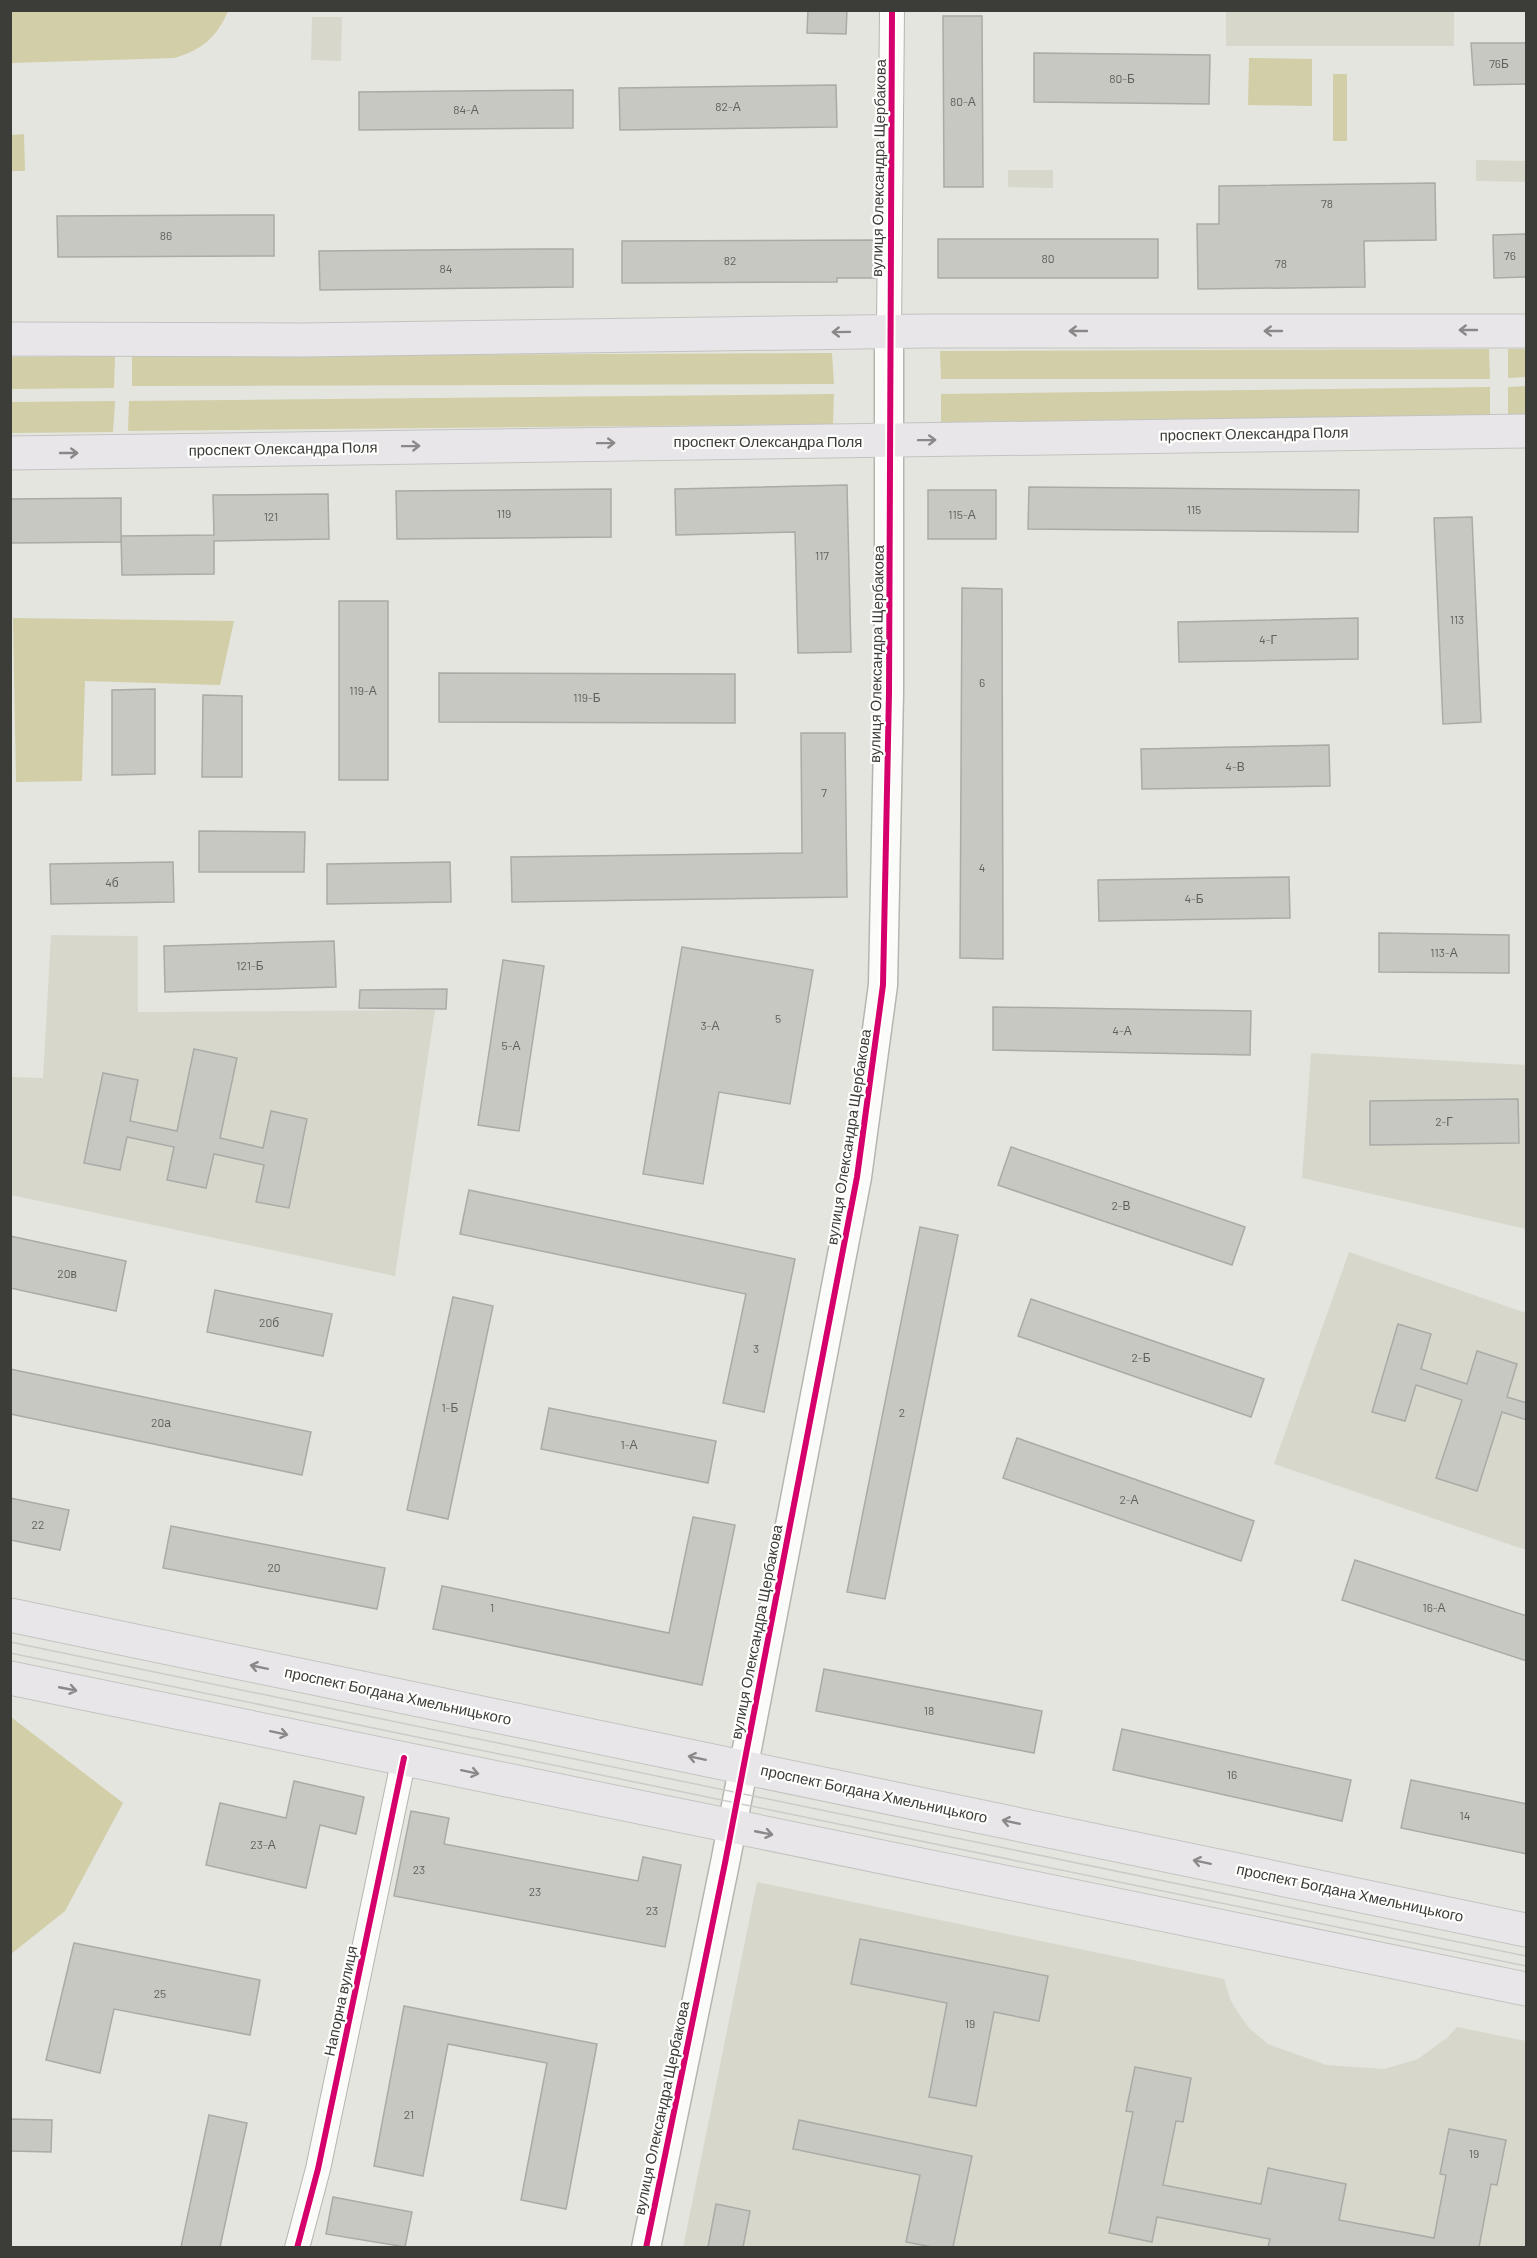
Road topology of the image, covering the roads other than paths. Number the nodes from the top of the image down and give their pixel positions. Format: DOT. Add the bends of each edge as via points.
graph roads {
  1 [pos="892,10"];
  2 [pos="1527,331"];
  3 [pos="889,332"];
  4 [pos="10,339"];
  5 [pos="1527,431"];
  6 [pos="891,441"];
  7 [pos="10,453"];
  8 [pos="10,1615"];
  9 [pos="10,1678"];
  10 [pos="404,1758"];
  11 [pos="742,1767"];
  12 [pos="731,1827"];
  13 [pos="1527,1930"];
  14 [pos="1527,1989"];
  15 [pos="297,2247"];
  16 [pos="646,2247"];
  1 -- 3 [label="street, вулиця Олександра Щербакова"];
  2 -- 3 [label="main road, one-way"];
  3 -- 4 [label="main road, one-way" via="302,340"];
  3 -- 6 [label="street, вулиця Олександра Щербакова"];
  6 -- 5 [label="main road, проспект Олександра Поля, one-way"];
  7 -- 6 [label="main road, проспект Олександра Поля, one-way"];
  6 -- 11 [label="street, вулиця Олександра Щербакова" via="883,985 857,1178"];
  11 -- 8 [label="main road, проспект Богдана Хмельницького, one-way"];
  9 -- 10 [label="main road, one-way"];
  10 -- 12 [label="main road, one-way"];
  10 -- 15 [label="street, Напорна вулиця" via="318,2169"];
  11 -- 12 [label="street, вулиця Олександра Щербакова"];
  13 -- 11 [label="main road, проспект Богдана Хмельницького, one-way"];
  12 -- 14 [label="main road, one-way"];
  12 -- 16 [label="street, вулиця Олександра Щербакова"];
}
